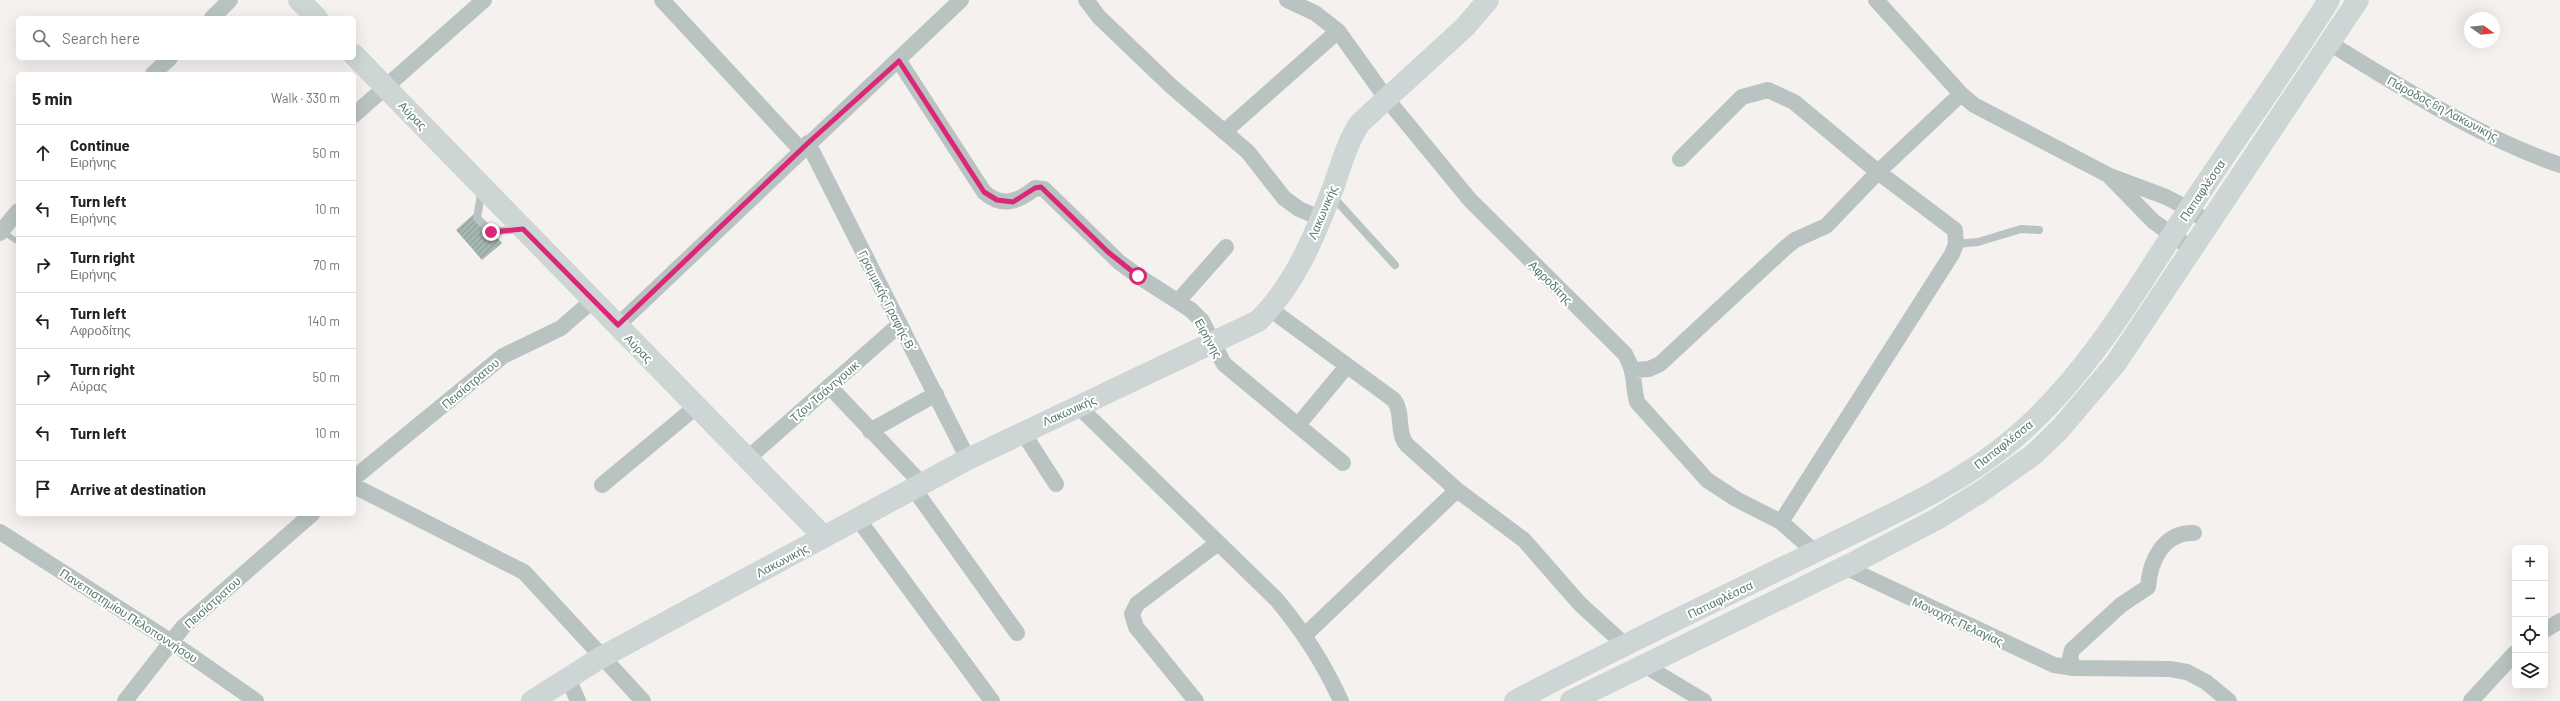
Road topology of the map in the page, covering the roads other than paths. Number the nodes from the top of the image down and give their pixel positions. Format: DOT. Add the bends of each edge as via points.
graph roads {
  1 [pos="230,0"];
  2 [pos="299,0"];
  3 [pos="484,0"];
  4 [pos="662,0"];
  5 [pos="961,0"];
  6 [pos="1086,0"];
  7 [pos="1287,0"];
  8 [pos="1488,0"];
  9 [pos="1876,0"];
  10 [pos="2329,0"];
  11 [pos="2358,0"];
  12 [pos="214,16"];
  13 [pos="315,16"];
  14 [pos="1338,31"];
  15 [pos="2331,44"];
  16 [pos="356,57"];
  17 [pos="168,60"];
  18 [pos="899,61"];
  19 [pos="155,72"];
  20 [pos="386,87"];
  21 [pos="1961,94"];
  22 [pos="1386,98"];
  23 [pos="356,113"];
  24 [pos="1224,132"];
  25 [pos="804,147"];
  26 [pos="1680,159"];
  27 [pos="2560,165"];
  28 [pos="1878,172"];
  29 [pos="2110,176"];
  30 [pos="1330,194"];
  31 [pos="2189,209"];
  32 [pos="15,215"];
  33 [pos="1320,218"];
  34 [pos="2209,223"];
  35 [pos="2039,230"];
  36 [pos="0,233"];
  37 [pos="2172,235"];
  38 [pos="1956,244"];
  39 [pos="1226,247"];
  40 [pos="2193,250"];
  41 [pos="1395,265"];
  42 [pos="593,300"];
  43 [pos="1178,300"];
  44 [pos="1270,309"];
  45 [pos="900,324"];
  46 [pos="618,325"];
  47 [pos="1212,342"];
  48 [pos="1347,366"];
  49 [pos="1634,370"];
  50 [pos="829,386"];
  51 [pos="936,394"];
  52 [pos="697,406"];
  53 [pos="1078,406"];
  54 [pos="1298,425"];
  55 [pos="870,431"];
  56 [pos="1022,431"];
  57 [pos="968,458"];
  58 [pos="748,459"];
  59 [pos="1343,463"];
  60 [pos="356,476"];
  61 [pos="1056,484"];
  62 [pos="602,485"];
  63 [pos="356,487"];
  64 [pos="918,487"];
  65 [pos="1457,490"];
  66 [pos="310,516"];
  67 [pos="858,519"];
  68 [pos="1781,522"];
  69 [pos="0,532"];
  70 [pos="2194,533"];
  71 [pos="824,537"];
  72 [pos="1218,543"];
  73 [pos="1815,552"];
  74 [pos="1845,567"];
  75 [pos="2560,621"];
  76 [pos="2548,628"];
  77 [pos="1017,633"];
  78 [pos="1305,635"];
  79 [pos="170,641"];
  80 [pos="1626,646"];
  81 [pos="2512,656"];
  82 [pos="600,658"];
  83 [pos="1644,665"];
  84 [pos="2074,668"];
  85 [pos="568,678"];
  86 [pos="125,701"];
  87 [pos="256,701"];
  88 [pos="532,701"];
  89 [pos="578,701"];
  90 [pos="643,701"];
  91 [pos="992,701"];
  92 [pos="1196,701"];
  93 [pos="1340,701"];
  94 [pos="1515,701"];
  95 [pos="1572,701"];
  96 [pos="1704,701"];
  97 [pos="2229,701"];
  98 [pos="2471,701"];
  1 -- 12 [label="street"];
  2 -- 13 [label="main road"];
  3 -- 20 [label="street"];
  4 -- 25 [label="street, Γραμμικής Γραφής Β΄"];
  5 -- 18 [label="street"];
  6 -- 24 [label="street" via="1091,9"];
  7 -- 14 [label="street, Αφροδίτης" via="1315,13"];
  8 -- 22 [label="main road, Λακωνικής" via="1465,27"];
  9 -- 21 [label="street"];
  10 -- 31 [label="main road, Παπαφλέσσα"];
  11 -- 15 [label="main road, Παπαφλέσσα"];
  14 -- 22 [label="street, Αφροδίτης"];
  14 -- 24 [label="street"];
  15 -- 27 [label="street, Πάροδος 6η Λακωνικής" via="2415,96 2531,155"];
  15 -- 34 [label="main road, Παπαφλέσσα"];
  16 -- 20 [label="main road, Αύρας"];
  17 -- 19 [label="street"];
  18 -- 25 [label="street"];
  18 -- 43 [label="street, Ειρήνης" via="984,192 997,200 1013,202 1041,187 1119,262 1141,279"];
  20 -- 23 [label="street"];
  20 -- 42 [label="main road, Αύρας"];
  21 -- 28 [label="street"];
  21 -- 29 [label="street" via="1974,105 2005,123"];
  22 -- 30 [label="main road, Λακωνικής" via="1356,129"];
  22 -- 49 [label="street, Αφροδίτης" via="1470,200 1625,354"];
  24 -- 33 [label="street" via="1248,152 1284,198 1299,209"];
  25 -- 45 [label="street, Γραμμικής Γραφής Β΄"];
  25 -- 46 [label="street"];
  26 -- 28 [label="street" via="1742,98 1768,90 1794,102"];
  28 -- 38 [label="street" via="1953,227 1956,232"];
  28 -- 49 [label="street" via="1826,226 1795,240 1785,248 1660,364 1649,369"];
  29 -- 31 [label="street" via="2140,186"];
  29 -- 37 [label="street" via="2135,204"];
  30 -- 33 [label="main road, Λακωνικής"];
  30 -- 41 [label="lane"];
  31 -- 34 [label="street"];
  31 -- 37 [label="main road, Παπαφλέσσα"];
  32 -- 36 [label="street"];
  33 -- 44 [label="main road, Λακωνικής" via="1293,275"];
  34 -- 40 [label="main road, Παπαφλέσσα"];
  35 -- 38 [label="lane" via="2022,229 1978,242"];
  37 -- 40 [label="street"];
  37 -- 73 [label="main road, Παπαφλέσσα" via="2144,281 2096,348 2043,412 2018,435 1995,453 1921,499"];
  38 -- 68 [label="street" via="1950,258"];
  39 -- 43 [label="street"];
  40 -- 74 [label="main road, Παπαφλέσσα" via="2116,362 2060,429 2033,455 1935,520"];
  42 -- 46 [label="main road, Αύρας"];
  42 -- 60 [label="street, Πεισίστρατου" via="555,332 523,344 503,356"];
  43 -- 47 [label="street, Ειρήνης" via="1199,318"];
  44 -- 47 [label="main road, Λακωνικής" via="1253,324"];
  44 -- 48 [label="street"];
  45 -- 50 [label="street, Τζον Τσάντγουικ"];
  45 -- 51 [label="street, Γραμμικής Γραφής Β΄"];
  46 -- 52 [label="main road, Αύρας"];
  47 -- 53 [label="main road, Λακωνικής"];
  47 -- 54 [label="street, Ειρήνης" via="1228,367"];
  48 -- 54 [label="street"];
  48 -- 65 [label="street" via="1394,400 1399,409 1405,443"];
  49 -- 68 [label="street, Αφροδίτης" via="1637,402 1707,480 1736,499"];
  50 -- 55 [label="street"];
  50 -- 58 [label="street, Τζον Τσάντγουικ"];
  51 -- 55 [label="street"];
  51 -- 57 [label="street, Γραμμικής Γραφής Β΄"];
  52 -- 58 [label="main road, Αύρας"];
  52 -- 62 [label="street"];
  53 -- 56 [label="main road, Λακωνικής"];
  53 -- 72 [label="street"];
  54 -- 59 [label="street, Ειρήνης"];
  55 -- 64 [label="street"];
  56 -- 57 [label="main road, Λακωνικής"];
  56 -- 61 [label="street"];
  57 -- 64 [label="main road, Λακωνικής"];
  58 -- 71 [label="main road, Αύρας"];
  63 -- 82 [label="street" via="524,572"];
  64 -- 67 [label="main road, Λακωνικής"];
  64 -- 77 [label="street"];
  65 -- 78 [label="street"];
  65 -- 80 [label="street" via="1524,540 1580,604"];
  66 -- 79 [label="street, Πεισίστρατου" via="201,610"];
  67 -- 71 [label="main road, Λακωνικής"];
  67 -- 91 [label="street"];
  68 -- 73 [label="street, Αφροδίτης"];
  69 -- 79 [label="street, Πανεπιστημίου Πελοποννήσου"];
  70 -- 84 [label="street" via="2183,533 2160,548 2148,574 2148,587 2121,605 2072,650 2070,658"];
  71 -- 82 [label="main road, Λακωνικής"];
  72 -- 78 [label="street" via="1277,600"];
  72 -- 92 [label="street" via="1137,604 1132,614 1136,627"];
  73 -- 80 [label="main road, Παπαφλέσσα"];
  74 -- 83 [label="main road, Παπαφλέσσα"];
  74 -- 84 [label="street, Μοναχής Πελαγίας" via="2041,660"];
  75 -- 76 [label="street"];
  78 -- 93 [label="street"];
  79 -- 86 [label="street, Πεισίστρατου"];
  79 -- 87 [label="street, Πανεπιστημίου Πελοποννήσου"];
  80 -- 94 [label="main road, Παπαφλέσσα"];
  81 -- 98 [label="street"];
  82 -- 85 [label="main road, Λακωνικής"];
  82 -- 90 [label="street"];
  83 -- 95 [label="main road, Παπαφλέσσα"];
  83 -- 96 [label="street"];
  84 -- 97 [label="street, Μοναχής Πελαγίας" via="2170,669 2186,672 2206,682"];
  85 -- 88 [label="main road, Λακωνικής"];
  85 -- 89 [label="street"];
}
